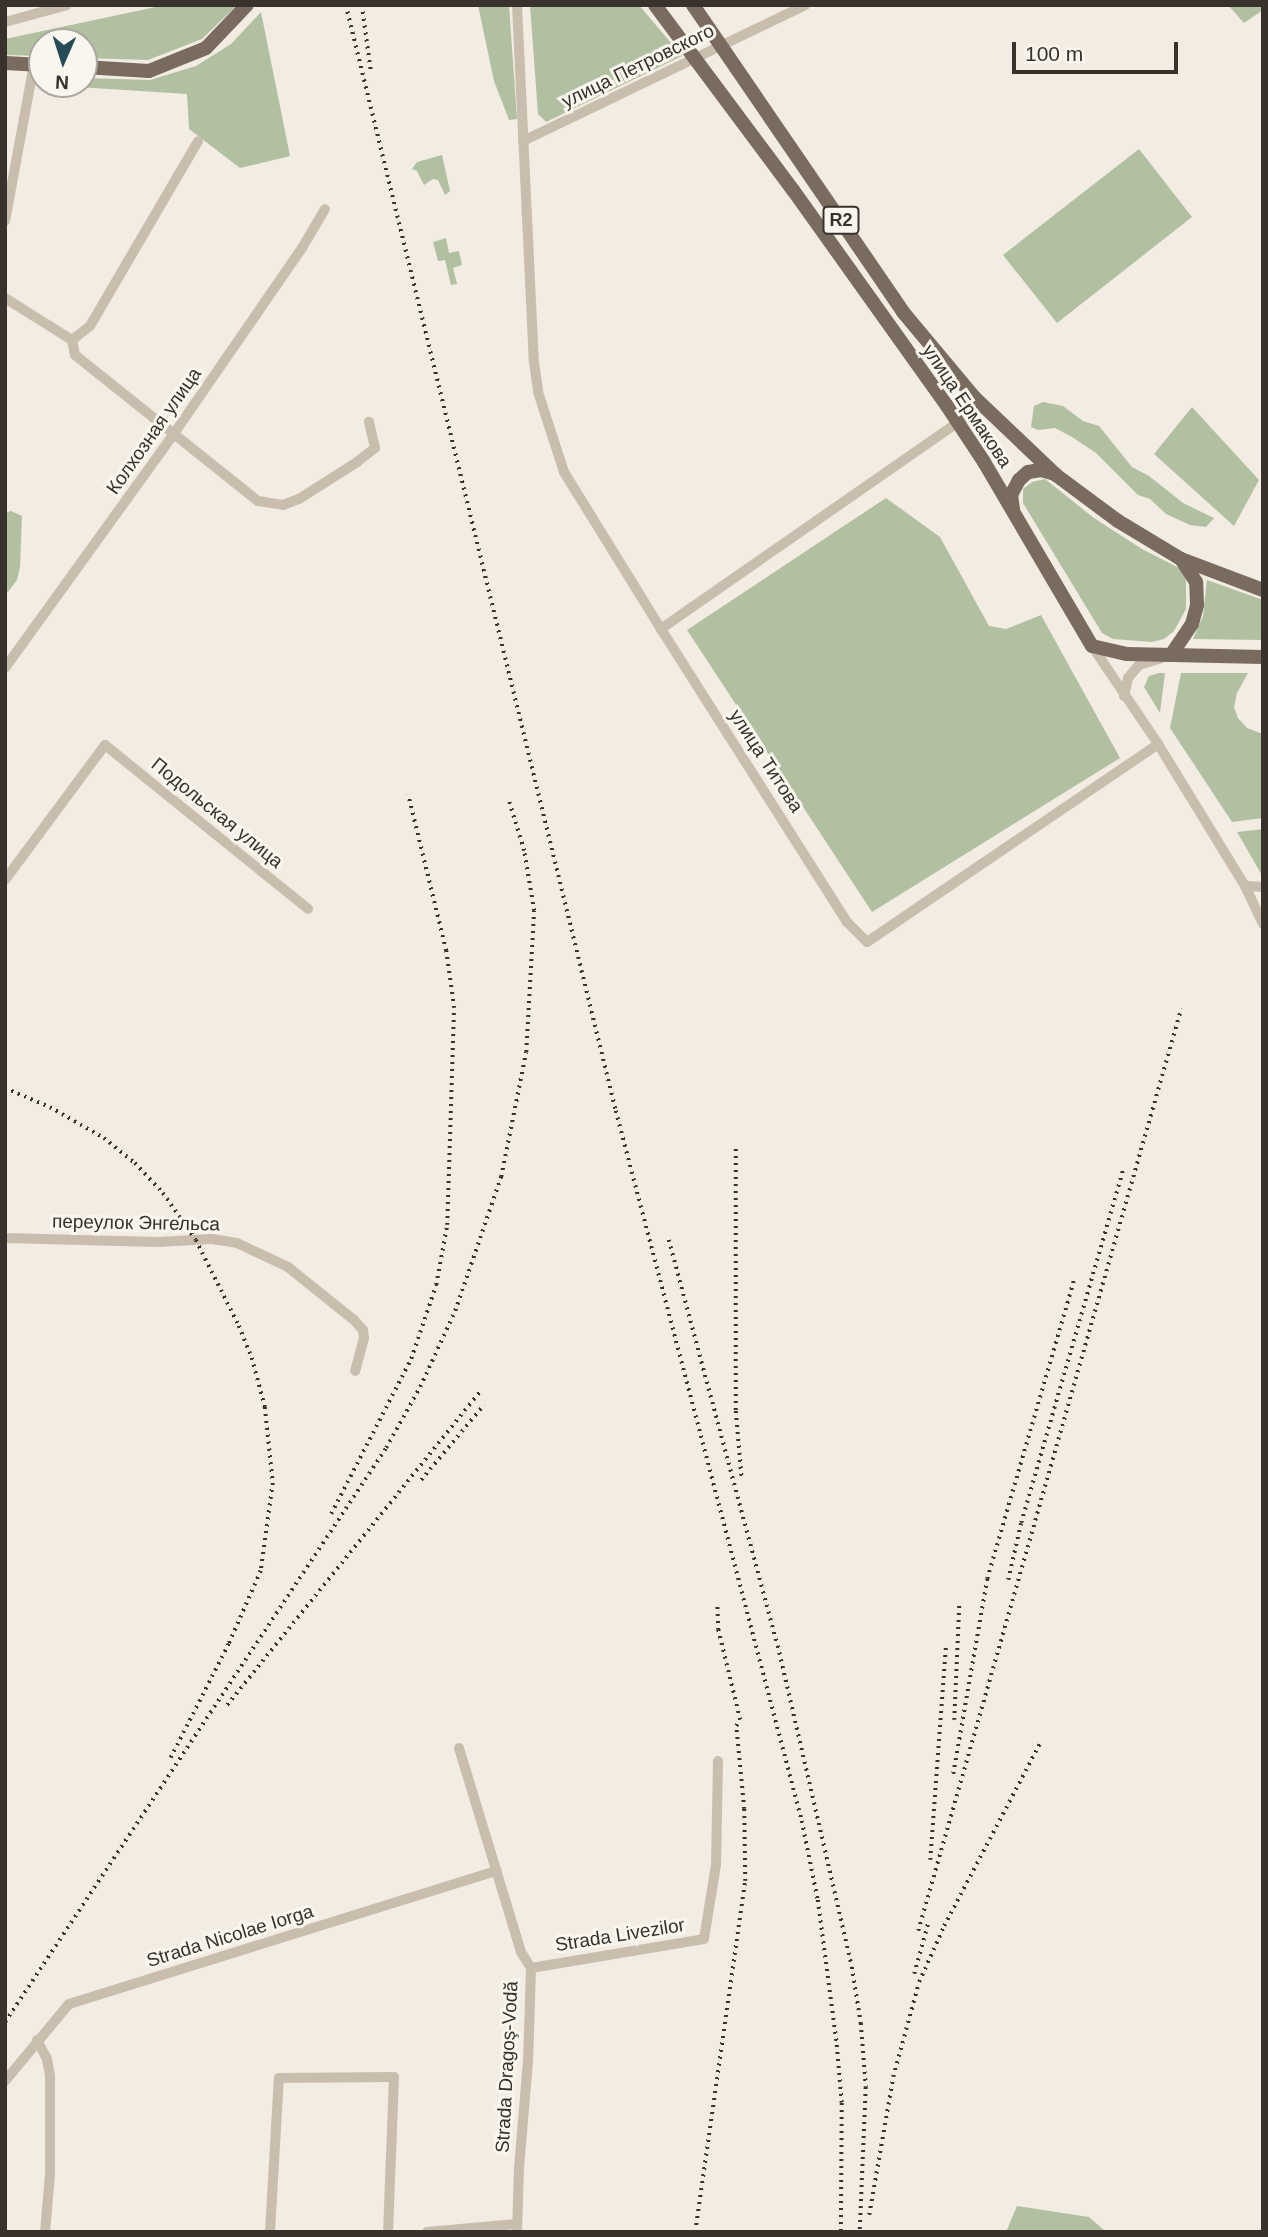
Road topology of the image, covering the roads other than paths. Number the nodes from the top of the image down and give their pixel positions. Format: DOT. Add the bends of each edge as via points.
graph roads {
  1 [pos="68,5"];
  2 [pos="247,5"];
  3 [pos="517,5"];
  4 [pos="655,5"];
  5 [pos="693,5"];
  6 [pos="805,5"];
  7 [pos="5,22"];
  8 [pos="722,44"];
  9 [pos="695,57"];
  10 [pos="5,63"];
  11 [pos="28,64"];
  12 [pos="98,68"];
  13 [pos="31,98"];
  14 [pos="198,141"];
  15 [pos="523,141"];
  16 [pos="325,209"];
  17 [pos="5,220"];
  18 [pos="5,298"];
  19 [pos="72,340"];
  20 [pos="984,407"];
  21 [pos="369,422"];
  22 [pos="957,423"];
  23 [pos="173,435"];
  24 [pos="1056,475"];
  25 [pos="1015,518"];
  26 [pos="1181,559"];
  27 [pos="1263,590"];
  28 [pos="661,629"];
  29 [pos="1092,646"];
  30 [pos="1171,655"];
  31 [pos="1263,657"];
  32 [pos="5,668"];
  33 [pos="1124,696"];
  34 [pos="1158,744"];
  35 [pos="5,880"];
  36 [pos="1245,886"];
  37 [pos="1263,887"];
  38 [pos="308,909"];
  39 [pos="1263,924"];
  40 [pos="5,1238"];
  41 [pos="355,1371"];
  42 [pos="459,1748"];
  43 [pos="718,1761"];
  44 [pos="497,1871"];
  45 [pos="531,1968"];
  46 [pos="37,2040"];
  47 [pos="5,2081"];
  48 [pos="517,2228"];
  49 [pos="46,2232"];
  50 [pos="270,2232"];
  51 [pos="387,2232"];
  52 [pos="427,2232"];
  1 -- 7 [label="street"];
  2 -- 12 [label="main road" via="206,48 149,71"];
  3 -- 15 [label="street"];
  4 -- 9 [label="main road, R2"];
  5 -- 8 [label="main road, R2"];
  6 -- 8 [label="street, улица Петровского"];
  8 -- 9 [label="street, улица Петровского"];
  8 -- 20 [label="main road, улица Ермакова / R2" via="903,312"];
  9 -- 15 [label="street, улица Петровского"];
  9 -- 22 [label="main road, улица Ермакова / R2"];
  10 -- 11 [label="main road"];
  13 -- 17 [label="street"];
  14 -- 19 [label="street" via="90,326"];
  15 -- 28 [label="street" via="534,362 547,424 564,471"];
  16 -- 23 [label="street, Колхозная улица"];
  18 -- 19 [label="street"];
  19 -- 23 [label="street" via="75,355"];
  20 -- 22 [label="street"];
  20 -- 24 [label="main road, улица Ермакова / R2"];
  21 -- 23 [label="street" via="374,448 283,505 258,501"];
  22 -- 25 [label="main road, улица Ермакова / R2"];
  22 -- 28 [label="street"];
  23 -- 32 [label="street, Колхозная улица"];
  24 -- 25 [label="main road" via="1041,470 1028,472 1019,480 1011,495"];
  24 -- 26 [label="main road, улица Ермакова / R2" via="1118,521"];
  25 -- 29 [label="main road, улица Ермакова / R2"];
  26 -- 27 [label="main road, улица Ермакова / R2"];
  26 -- 30 [label="main road" via="1196,582 1197,605 1192,624"];
  28 -- 34 [label="street, улица Титова" via="847,922 867,942"];
  29 -- 30 [label="main road" via="1127,654"];
  29 -- 33 [label="street"];
  30 -- 31 [label="main road"];
  30 -- 33 [label="street" via="1139,665 1128,678"];
  33 -- 34 [label="street"];
  34 -- 36 [label="street"];
  35 -- 38 [label="street, Подольская улица" via="105,745"];
  36 -- 37 [label="street"];
  36 -- 39 [label="street"];
  40 -- 41 [label="street, переулок Энгельса" via="237,1243 288,1266 355,1320 364,1338"];
  42 -- 44 [label="street, Strada Dragoş-Vodă"];
  43 -- 45 [label="street, Strada Livezilor" via="716,1865 704,1939"];
  44 -- 45 [label="street, Strada Dragoş-Vodă" via="521,1952"];
  44 -- 46 [label="street, Strada Nicolae Iorga" via="69,2004"];
  45 -- 48 [label="street, Strada Dragoş-Vodă"];
  46 -- 47 [label="street, Strada Nicolae Iorga"];
  46 -- 49 [label="street" via="50,2076"];
  48 -- 52 [label="street"];
  50 -- 51 [label="street" via="279,2078 394,2077"];
}
